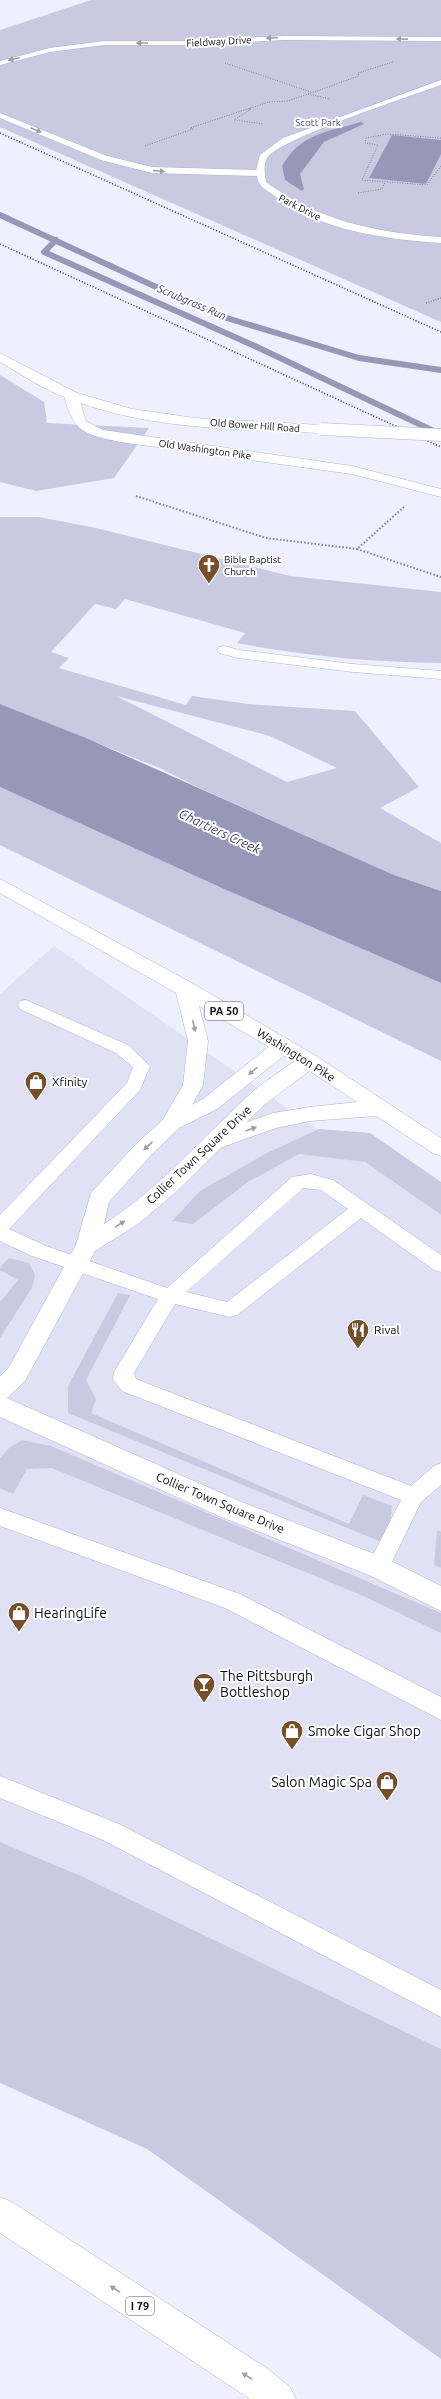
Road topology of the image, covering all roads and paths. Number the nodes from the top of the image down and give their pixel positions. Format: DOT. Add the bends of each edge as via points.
graph roads {
  1 [pos="441,39"];
  2 [pos="397,60"];
  3 [pos="219,62"];
  4 [pos="0,63"];
  5 [pos="441,82"];
  6 [pos="312,92"];
  7 [pos="307,94"];
  8 [pos="336,100"];
  9 [pos="248,108"];
  10 [pos="0,115"];
  11 [pos="264,124"];
  12 [pos="441,138"];
  13 [pos="116,162"];
  14 [pos="441,166"];
  15 [pos="260,173"];
  16 [pos="385,182"];
  17 [pos="358,193"];
  18 [pos="441,240"];
  19 [pos="441,298"];
  20 [pos="426,303"];
  21 [pos="0,357"];
  22 [pos="71,396"];
  23 [pos="441,436"];
  24 [pos="426,488"];
  25 [pos="441,493"];
  26 [pos="136,496"];
  27 [pos="358,549"];
  28 [pos="441,576"];
  29 [pos="224,650"];
  30 [pos="441,675"];
  31 [pos="0,885"];
  32 [pos="185,988"];
  33 [pos="26,1005"];
  34 [pos="283,1046"];
  35 [pos="309,1062"];
  36 [pos="379,1108"];
  37 [pos="172,1123"];
  38 [pos="214,1142"];
  39 [pos="441,1148"];
  40 [pos="360,1209"];
  41 [pos="0,1227"];
  42 [pos="0,1233"];
  43 [pos="82,1255"];
  44 [pos="441,1265"];
  45 [pos="170,1296"];
  46 [pos="0,1391"];
  47 [pos="0,1406"];
  48 [pos="441,1472"];
  49 [pos="414,1496"];
  50 [pos="0,1517"];
  51 [pos="378,1567"];
  52 [pos="441,1599"];
  53 [pos="441,1709"];
  54 [pos="0,1787"];
  55 [pos="441,2004"];
  56 [pos="0,2214"];
  57 [pos="278,2399"];
  1 -- 4 [label="lane, Fieldway Drive, one-way" via="284,38 183,43 104,43 50,50"];
  2 -- 6 [label="path"];
  3 -- 6 [label="path"];
  5 -- 15 [label="lane" via="286,140 263,157"];
  6 -- 7 [label="path"];
  7 -- 8 [label="path"];
  7 -- 9 [label="path" via="288,101 269,102"];
  9 -- 11 [label="path" via="251,109 234,120"];
  9 -- 13 [label="path" via="148,144"];
  10 -- 13 [label="lane, one-way"];
  12 -- 16 [label="path" via="387,134 366,138 365,143 378,145 362,180"];
  13 -- 15 [label="lane, one-way" via="152,170"];
  14 -- 16 [label="path" via="427,185"];
  15 -- 18 [label="lane, Park Drive" via="262,183 280,198 316,216 385,235"];
  16 -- 17 [label="path" via="382,189"];
  19 -- 20 [label="path"];
  21 -- 22 [label="main road"];
  22 -- 23 [label="main road, Old Bower Hill Road, bridge" via="119,409 178,420"];
  22 -- 24 [label="main road, Old Washington Pike" via="76,418 82,426 100,433 120,438 352,470"];
  24 -- 25 [label="main road, Old Washington Pike"];
  24 -- 27 [label="path"];
  26 -- 27 [label="path" via="266,538"];
  27 -- 28 [label="path"];
  29 -- 30 [label="lane" via="238,654 353,668"];
  31 -- 32 [label="main road, Washington Pike / PA 50"];
  32 -- 34 [label="main road, Washington Pike / PA 50"];
  32 -- 37 [label="main road, one-way" via="198,1041 193,1085"];
  33 -- 41 [label="lane" via="122,1049 142,1066 134,1086"];
  34 -- 35 [label="main road, Washington Pike / PA 50"];
  34 -- 37 [label="main road, Collier Town Square Drive, one-way" via="210,1104"];
  35 -- 36 [label="main road, Washington Pike / PA 50"];
  35 -- 38 [label="main road, Collier Town Square Drive" via="257,1100"];
  38 -- 36 [label="main road, one-way" via="272,1121 310,1114"];
  36 -- 39 [label="main road, Washington Pike / PA 50"];
  37 -- 43 [label="main road, Collier Town Square Drive, one-way" via="144,1149 99,1199"];
  43 -- 38 [label="main road, Collier Town Square Drive, one-way" via="169,1185"];
  40 -- 44 [label="lane"];
  40 -- 45 [label="lane" via="230,1310"];
  40 -- 45 [label="lane" via="326,1186 311,1181 298,1182"];
  42 -- 43 [label="lane" via="40,1251"];
  43 -- 45 [label="lane"];
  43 -- 46 [label="main road, Collier Town Square Drive" via="17,1374"];
  45 -- 49 [label="lane" via="124,1372 123,1380 129,1385"];
  47 -- 51 [label="main road, Collier Town Square Drive" via="228,1508"];
  48 -- 49 [label="lane"];
  49 -- 51 [label="lane"];
  50 -- 53 [label="lane" via="232,1601"];
  51 -- 52 [label="main road, Collier Town Square Drive"];
  54 -- 55 [label="lane" via="111,1832"];
  57 -- 56 [label="main road, I 79, one-way" via="256,2381"];
}
